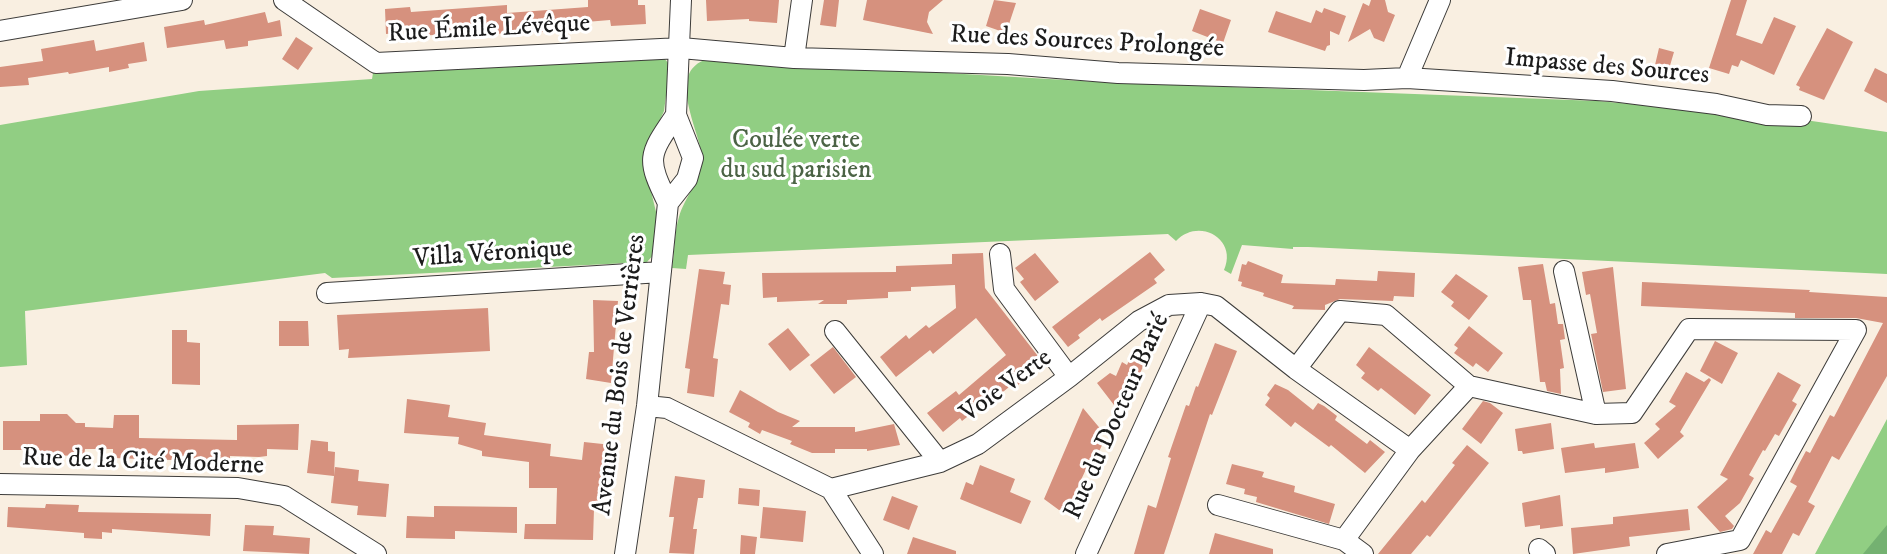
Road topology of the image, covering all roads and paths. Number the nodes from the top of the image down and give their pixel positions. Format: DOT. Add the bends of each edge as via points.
graph roads {
  1 [pos="182,0"];
  2 [pos="284,0"];
  3 [pos="681,0"];
  4 [pos="802,0"];
  5 [pos="1440,0"];
  6 [pos="0,31"];
  7 [pos="681,48"];
  8 [pos="794,58"];
  9 [pos="1407,78"];
  10 [pos="676,115"];
  11 [pos="1801,116"];
  12 [pos="668,203"];
  13 [pos="1000,254"];
  14 [pos="1564,271"];
  15 [pos="661,272"];
  16 [pos="327,293"];
  17 [pos="1201,303"];
  18 [pos="835,331"];
  19 [pos="1296,369"];
  20 [pos="1069,377"];
  21 [pos="1469,386"];
  22 [pos="646,406"];
  23 [pos="1596,414"];
  24 [pos="1410,450"];
  25 [pos="940,462"];
  26 [pos="0,484"];
  27 [pos="831,489"];
  28 [pos="1218,505"];
  29 [pos="1344,540"];
  30 [pos="376,554"];
  31 [pos="626,554"];
  32 [pos="873,554"];
  33 [pos="1086,554"];
  34 [pos="1363,554"];
  35 [pos="1667,554"];
  1 -- 6 [label="street"];
  2 -- 7 [label="street, Rue Émile Lévêque" via="376,63"];
  3 -- 7 [label="street"];
  4 -- 8 [label="street"];
  5 -- 9 [label="street"];
  7 -- 8 [label="street, Rue des Sources Prolongée"];
  7 -- 10 [label="street"];
  8 -- 9 [label="street, Rue des Sources Prolongée" via="1008,64 1240,78"];
  9 -- 11 [label="street, Impasse des Sources" via="1612,91 1716,104 1767,115"];
  10 -- 12 [label="street" via="652,156 655,176"];
  10 -- 12 [label="street" via="693,158 687,179"];
  12 -- 15 [label="street, Avenue du Bois de Verrières"];
  13 -- 20 [label="street" via="1004,289"];
  14 -- 23 [label="street"];
  15 -- 16 [label="street, Villa Véronique"];
  15 -- 22 [label="street, Avenue du Bois de Verrières"];
  17 -- 19 [label="street" via="1216,306"];
  17 -- 20 [label="street, Voie Verte" via="1169,305 1139,321"];
  17 -- 33 [label="street, Rue du Docteur Barié"];
  18 -- 25 [label="street"];
  19 -- 21 [label="street" via="1340,311 1386,315"];
  19 -- 24 [label="street"];
  20 -- 25 [label="street, Voie Verte" via="978,444"];
  21 -- 23 [label="street"];
  21 -- 24 [label="street"];
  22 -- 27 [label="street" via="667,408"];
  22 -- 31 [label="street, Avenue du Bois de Verrières"];
  23 -- 35 [label="street" via="1632,413 1689,329 1856,330 1740,540"];
  24 -- 29 [label="street"];
  25 -- 27 [label="street, Voie Verte"];
  26 -- 30 [label="street, Rue de la Cité Moderne" via="238,488 284,496"];
  27 -- 32 [label="street"];
  28 -- 29 [label="street"];
  29 -- 34 [label="street"];
}
